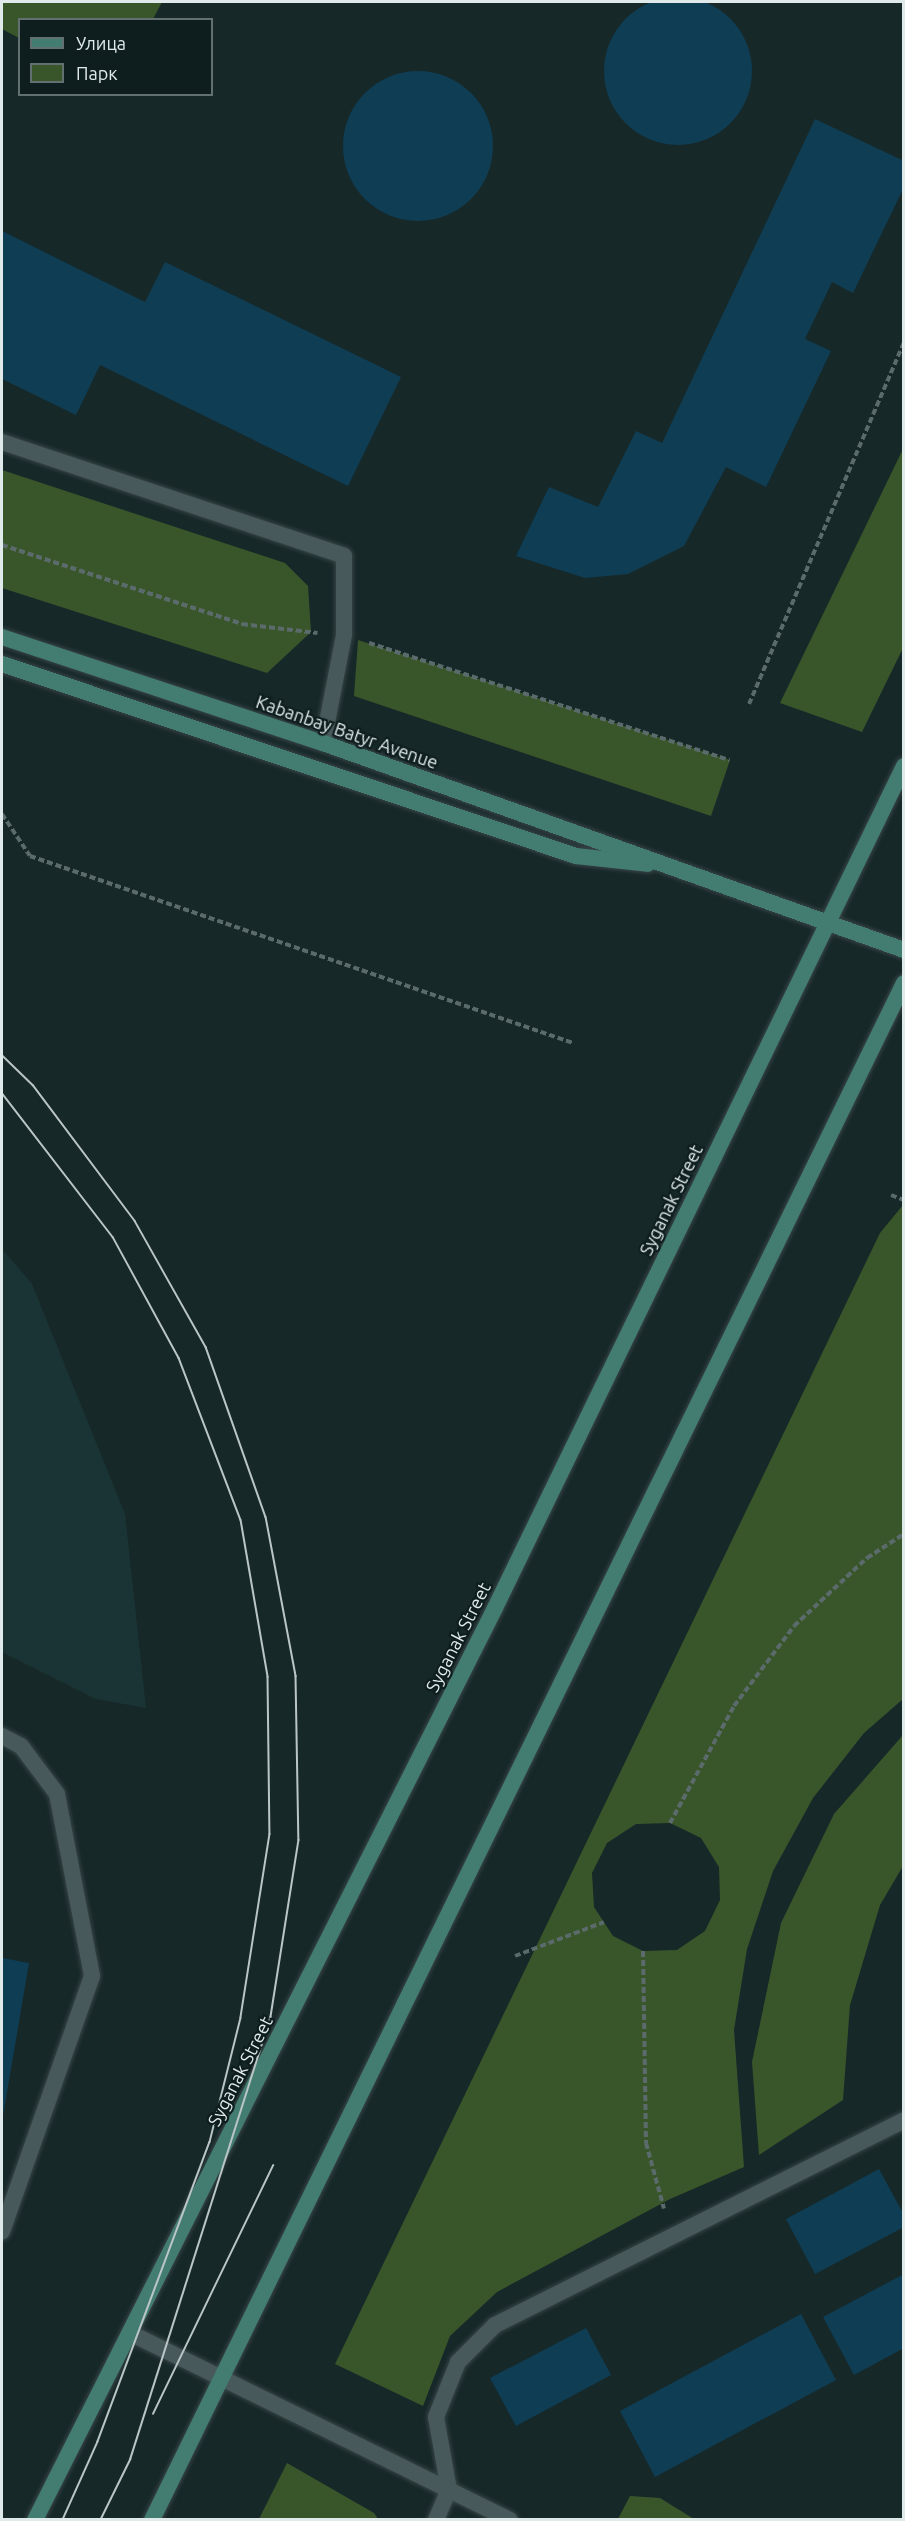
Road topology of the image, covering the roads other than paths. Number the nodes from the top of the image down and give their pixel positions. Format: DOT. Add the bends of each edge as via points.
graph roads {
  1 [pos="2,442"];
  2 [pos="2,637"];
  3 [pos="2,664"];
  4 [pos="323,743"];
  5 [pos="903,766"];
  6 [pos="679,868"];
  7 [pos="829,922"];
  8 [pos="903,950"];
  9 [pos="903,983"];
  10 [pos="2,1736"];
  11 [pos="903,2120"];
  12 [pos="2,2232"];
  13 [pos="132,2334"];
  14 [pos="222,2378"];
  15 [pos="449,2490"];
  16 [pos="35,2520"];
  17 [pos="152,2520"];
  18 [pos="436,2520"];
  19 [pos="510,2520"];
  1 -- 4 [label="street" via="344,556 344,635"];
  2 -- 4 [label="main road, Kabanbay Batyr Avenue"];
  3 -- 6 [label="main road, Kabanbay Batyr Avenue" via="576,856"];
  4 -- 6 [label="main road, Kabanbay Batyr Avenue"];
  5 -- 7 [label="main road, Syganak Street"];
  6 -- 7 [label="main road, Kabanbay Batyr Avenue"];
  7 -- 8 [label="main road, Kabanbay Batyr Avenue"];
  7 -- 13 [label="main road, Syganak Street"];
  9 -- 14 [label="main road"];
  10 -- 12 [label="street" via="21,1746 57,1794 92,1976"];
  11 -- 15 [label="street" via="495,2325 458,2362 436,2417"];
  13 -- 14 [label="street"];
  13 -- 16 [label="main road, Syganak Street"];
  14 -- 15 [label="street"];
  14 -- 17 [label="main road"];
  15 -- 18 [label="street"];
  15 -- 19 [label="street"];
}
